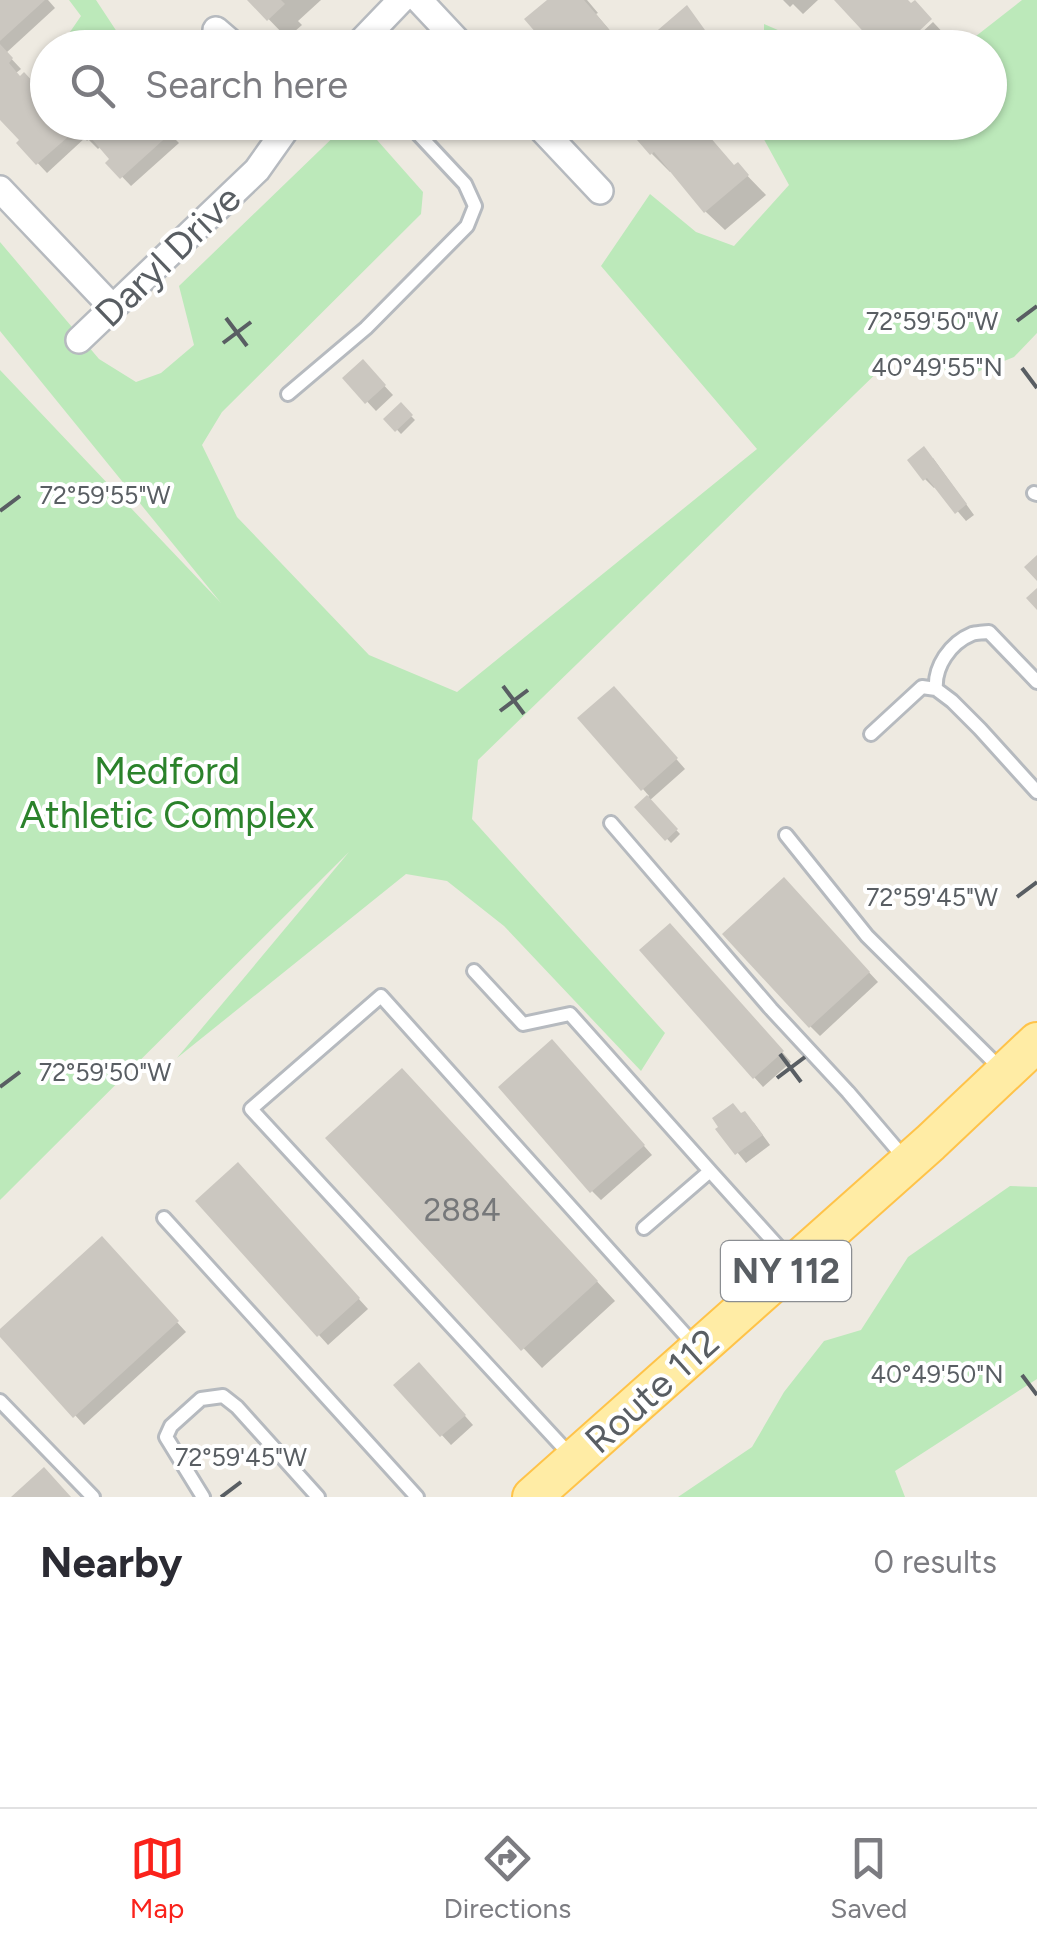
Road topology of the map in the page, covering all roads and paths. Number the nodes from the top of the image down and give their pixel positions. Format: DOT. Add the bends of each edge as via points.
graph roads {
  1 [pos="401,0"];
  2 [pos="418,0"];
  3 [pos="372,30"];
  4 [pos="447,30"];
  5 [pos="278,140"];
  6 [pos="424,140"];
  7 [pos="553,140"];
  8 [pos="0,189"];
  9 [pos="600,191"];
  10 [pos="113,308"];
  11 [pos="79,340"];
  12 [pos="288,394"];
  13 [pos="1037,682"];
  14 [pos="936,689"];
  15 [pos="871,734"];
  16 [pos="1037,792"];
  17 [pos="611,823"];
  18 [pos="786,835"];
  19 [pos="474,971"];
  20 [pos="1037,1042"];
  21 [pos="1004,1073"];
  22 [pos="908,1162"];
  23 [pos="710,1170"];
  24 [pos="164,1218"];
  25 [pos="644,1228"];
  26 [pos="794,1264"];
  27 [pos="698,1349"];
  28 [pos="0,1401"];
  29 [pos="575,1459"];
  30 [pos="93,1497"];
  31 [pos="203,1497"];
  32 [pos="318,1497"];
  33 [pos="416,1497"];
  34 [pos="532,1497"];
  1 -- 3 [label="street"];
  2 -- 4 [label="street"];
  5 -- 10 [label="street, Daryl Drive" via="257,170"];
  6 -- 12 [label="lane" via="464,184 474,206 467,226 366,328"];
  7 -- 9 [label="street"];
  8 -- 10 [label="street"];
  10 -- 11 [label="street, Daryl Drive"];
  13 -- 14 [label="lane" via="990,632 973,633 949,651 935,674"];
  14 -- 15 [label="lane" via="922,687"];
  14 -- 16 [label="lane"];
  17 -- 22 [label="lane"];
  18 -- 21 [label="lane" via="868,936"];
  19 -- 23 [label="lane" via="524,1024 570,1014"];
  20 -- 21 [label="main road, Route 112 / NY 112"];
  21 -- 22 [label="main road, Route 112 / NY 112"];
  22 -- 26 [label="main road, Route 112 / NY 112"];
  23 -- 25 [label="lane"];
  23 -- 26 [label="lane"];
  24 -- 33 [label="lane"];
  26 -- 27 [label="main road, Route 112 / NY 112"];
  27 -- 29 [label="main road, Route 112 / NY 112"];
  27 -- 29 [label="lane" via="382,996 252,1110"];
  28 -- 30 [label="lane"];
  29 -- 34 [label="main road, Route 112 / NY 112"];
  31 -- 32 [label="lane" via="166,1438 201,1399 223,1396"];
}
